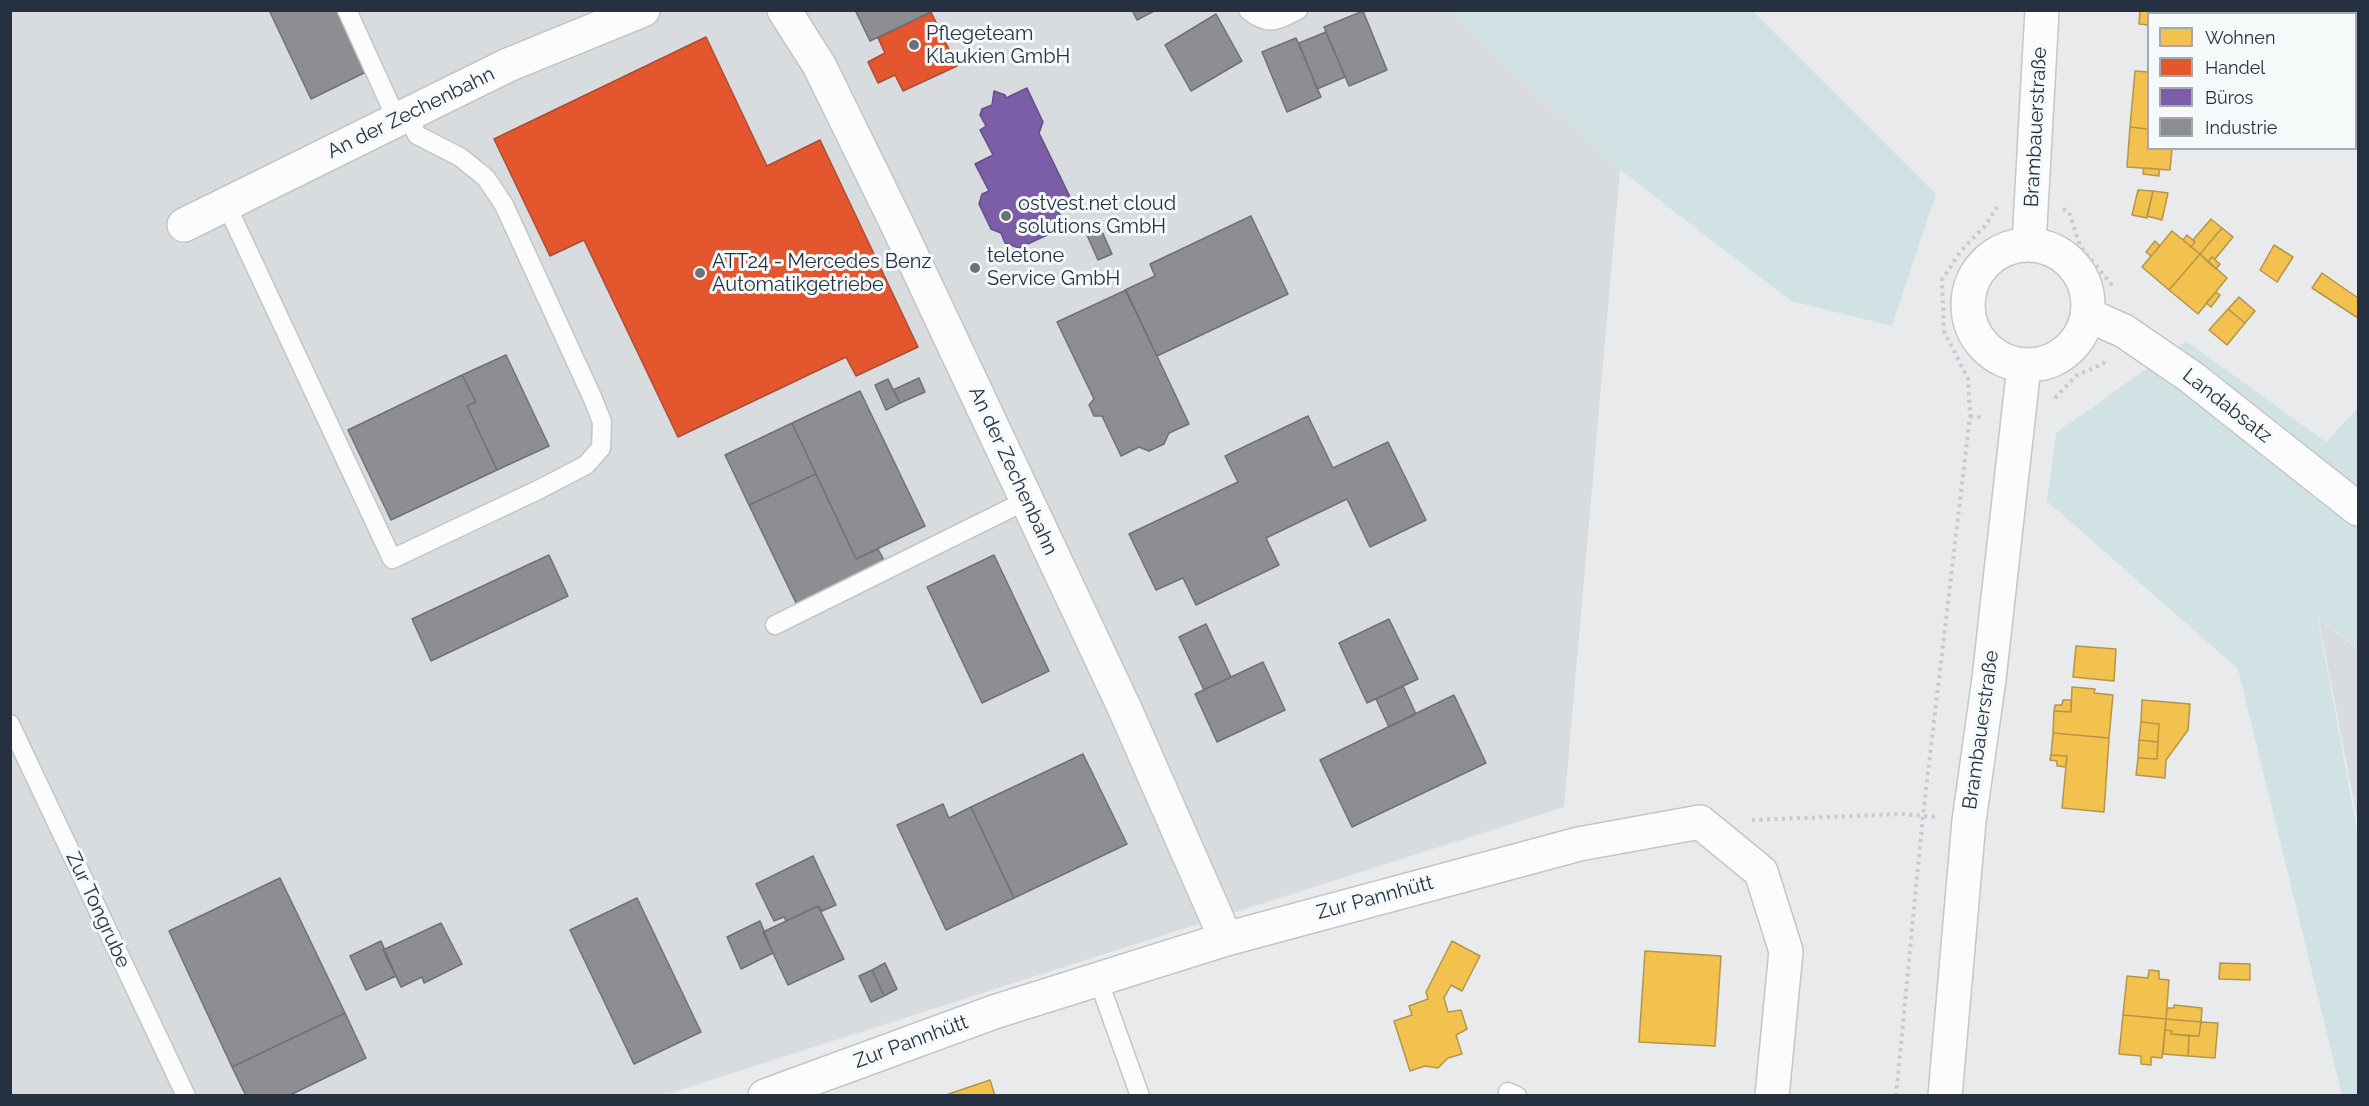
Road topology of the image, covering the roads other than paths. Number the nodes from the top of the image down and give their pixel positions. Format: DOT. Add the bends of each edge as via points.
graph roads {
  1 [pos="347,10"];
  2 [pos="643,10"];
  3 [pos="784,10"];
  4 [pos="1248,10"];
  5 [pos="1298,10"];
  6 [pos="2042,10"];
  7 [pos="402,117"];
  8 [pos="226,204"];
  9 [pos="184,225"];
  10 [pos="2029,244"];
  11 [pos="2088,315"];
  12 [pos="2024,366"];
  13 [pos="1027,501"];
  14 [pos="2358,509"];
  15 [pos="775,625"];
  16 [pos="10,724"];
  17 [pos="1226,939"];
  18 [pos="1098,979"];
  19 [pos="186,1095"];
  20 [pos="765,1095"];
  21 [pos="1140,1095"];
  22 [pos="1772,1095"];
  23 [pos="1946,1095"];
  1 -- 7 [label="lane"];
  2 -- 7 [label="street, An der Zechenbahn" via="508,65"];
  3 -- 13 [label="street, An der Zechenbahn" via="819,65"];
  4 -- 5 [label="lane" via="1261,20 1274,22"];
  6 -- 10 [label="street, Brambauerstraße"];
  7 -- 8 [label="street, An der Zechenbahn"];
  7 -- 8 [label="lane" via="417,135 460,157 486,178 504,205 602,422 601,447 586,465 540,489 392,559"];
  8 -- 9 [label="street, An der Zechenbahn"];
  10 -- 11 [label="street" via="2058,252 2075,266 2088,293"];
  10 -- 12 [label="street" via="2009,247 1980,267 1970,286 1967,308 1972,329 1990,353"];
  11 -- 12 [label="street" via="2079,338 2064,354 2045,363"];
  11 -- 14 [label="street, Landabsatz" via="2124,331 2191,377"];
  12 -- 23 [label="street, Brambauerstraße" via="1969,821"];
  13 -- 15 [label="lane"];
  13 -- 17 [label="street, An der Zechenbahn" via="1124,707"];
  16 -- 19 [label="lane, Zur Tongrube"];
  17 -- 18 [label="street, Zur Pannhütt"];
  17 -- 22 [label="street, Zur Pannhütt" via="1579,844 1700,822 1761,872 1786,951"];
  18 -- 20 [label="street, Zur Pannhütt" via="994,1012"];
  18 -- 21 [label="lane"];
}
